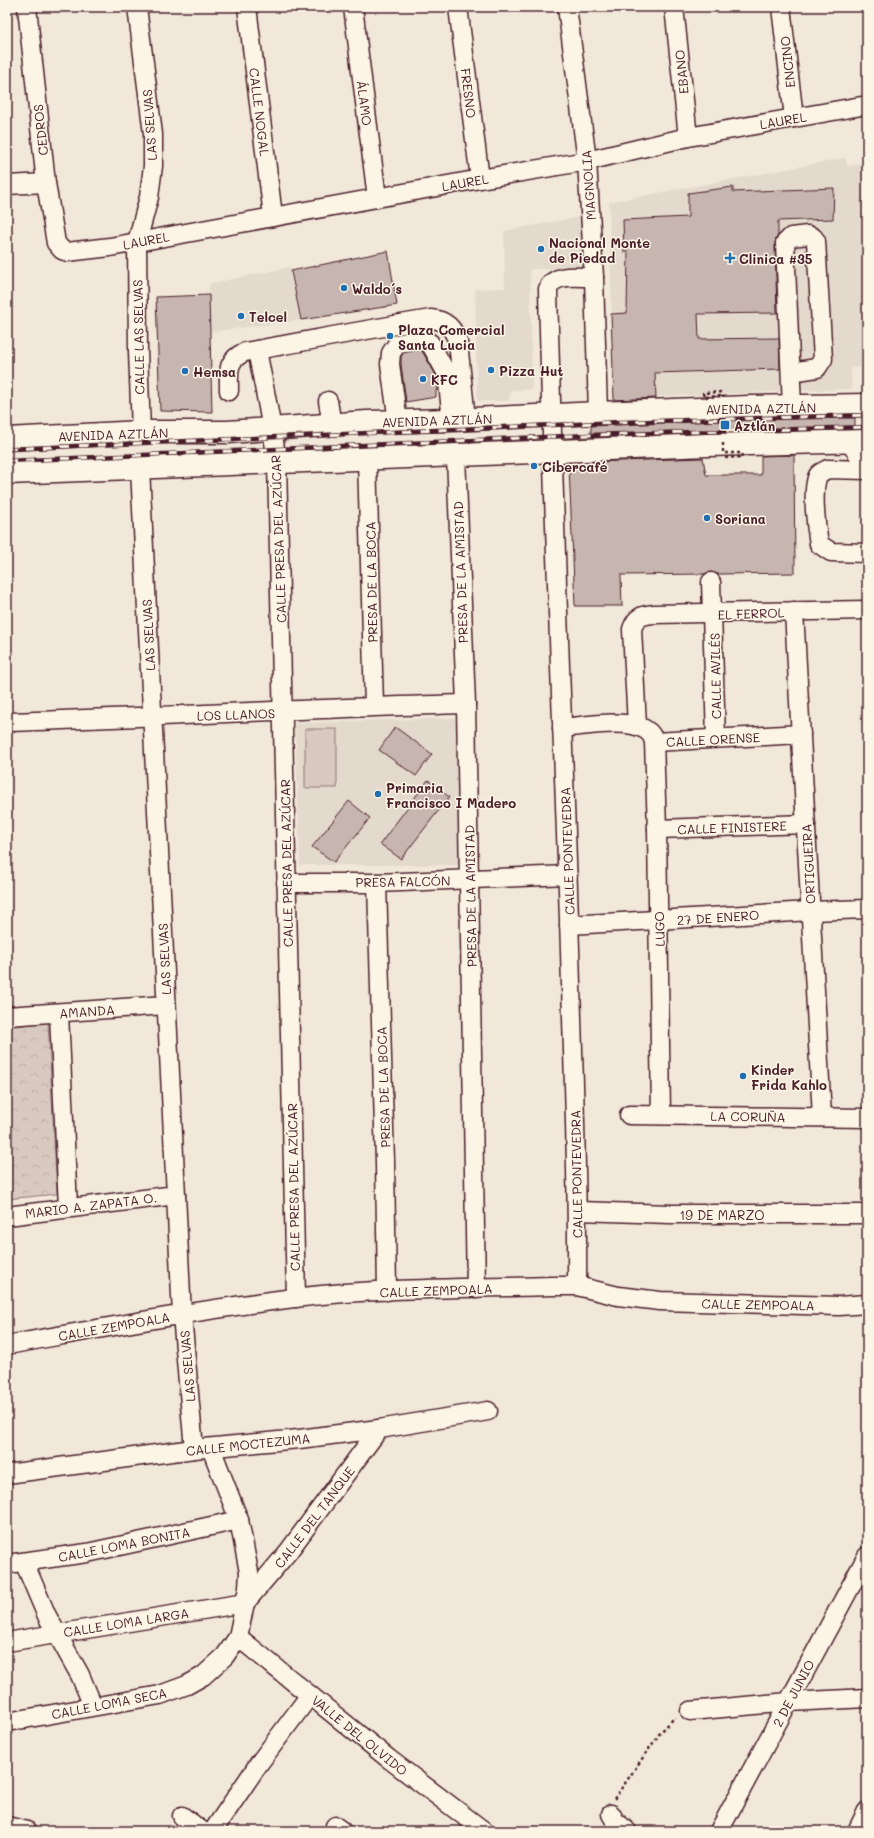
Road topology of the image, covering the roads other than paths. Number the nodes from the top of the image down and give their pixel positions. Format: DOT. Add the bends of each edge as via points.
graph roads {
  1 [pos="27,7"];
  2 [pos="137,7"];
  3 [pos="247,7"];
  4 [pos="353,7"];
  5 [pos="458,7"];
  6 [pos="567,7"];
  7 [pos="674,7"];
  8 [pos="781,7"];
  9 [pos="867,105"];
  10 [pos="794,118"];
  11 [pos="688,137"];
  12 [pos="587,161"];
  13 [pos="480,179"];
  14 [pos="46,183"];
  15 [pos="7,185"];
  16 [pos="377,198"];
  17 [pos="273,216"];
  18 [pos="137,242"];
  19 [pos="62,250"];
  20 [pos="594,277"];
  21 [pos="257,350"];
  22 [pos="791,372"];
  23 [pos="229,391"];
  24 [pos="328,401"];
  25 [pos="867,405"];
  26 [pos="792,406"];
  27 [pos="598,413"];
  28 [pos="551,415"];
  29 [pos="459,420"];
  30 [pos="398,422"];
  31 [pos="332,425"];
  32 [pos="273,429"];
  33 [pos="141,432"];
  34 [pos="7,439"];
  35 [pos="858,442"];
  36 [pos="552,451"];
  37 [pos="456,456"];
  38 [pos="367,458"];
  39 [pos="277,462"];
  40 [pos="867,466"];
  41 [pos="140,468"];
  42 [pos="867,470"];
  43 [pos="7,473"];
  44 [pos="867,553"];
  45 [pos="711,582"];
  46 [pos="867,610"];
  47 [pos="794,611"];
  48 [pos="713,614"];
  49 [pos="466,704"];
  50 [pos="374,706"];
  51 [pos="282,712"];
  52 [pos="152,717"];
  53 [pos="7,722"];
  54 [pos="637,726"];
  55 [pos="562,728"];
  56 [pos="801,734"];
  57 [pos="716,738"];
  58 [pos="654,742"];
  59 [pos="806,824"];
  60 [pos="658,829"];
  61 [pos="568,875"];
  62 [pos="470,880"];
  63 [pos="286,883"];
  64 [pos="377,883"];
  65 [pos="867,909"];
  66 [pos="811,911"];
  67 [pos="658,920"];
  68 [pos="569,925"];
  69 [pos="166,1005"];
  70 [pos="59,1014"];
  71 [pos="7,1016"];
  72 [pos="629,1115"];
  73 [pos="661,1115"];
  74 [pos="822,1117"];
  75 [pos="867,1118"];
  76 [pos="176,1194"];
  77 [pos="68,1207"];
  78 [pos="578,1211"];
  79 [pos="867,1214"];
  80 [pos="7,1216"];
  81 [pos="577,1286"];
  82 [pos="476,1288"];
  83 [pos="387,1291"];
  84 [pos="296,1298"];
  85 [pos="867,1304"];
  86 [pos="182,1315"];
  87 [pos="7,1345"];
  88 [pos="488,1411"];
  89 [pos="379,1429"];
  90 [pos="202,1449"];
  91 [pos="7,1474"];
  92 [pos="239,1520"];
  93 [pos="867,1556"];
  94 [pos="16,1563"];
  95 [pos="245,1603"];
  96 [pos="55,1633"];
  97 [pos="238,1637"];
  98 [pos="7,1642"];
  99 [pos="310,1695"];
  100 [pos="867,1698"];
  101 [pos="789,1702"];
  102 [pos="93,1706"];
  103 [pos="690,1711"];
  104 [pos="7,1722"];
  105 [pos="867,1811"];
  106 [pos="611,1814"];
  107 [pos="182,1816"];
  108 [pos="7,1826"];
  109 [pos="27,1831"];
  110 [pos="202,1831"];
  111 [pos="212,1831"];
  112 [pos="484,1831"];
  113 [pos="627,1831"];
  114 [pos="719,1831"];
  115 [pos="856,1831"];
  1 -- 14 [label="street, CEDROS"];
  2 -- 18 [label="street, LAS SELVAS" via="153,160 149,197"];
  3 -- 17 [label="street, CALLE NOGAL"];
  4 -- 16 [label="street, ÁLAMO"];
  5 -- 13 [label="street, FRESNO"];
  6 -- 12 [label="street, MAGNOLIA"];
  7 -- 11 [label="street, EBANO"];
  8 -- 10 [label="street, ENCINO"];
  9 -- 10 [label="street, LAUREL"];
  10 -- 11 [label="street, LAUREL"];
  11 -- 12 [label="street, LAUREL"];
  12 -- 13 [label="street, LAUREL"];
  12 -- 20 [label="street, MAGNOLIA"];
  13 -- 16 [label="street, LAUREL"];
  14 -- 15 [label="street"];
  14 -- 19 [label="street, CEDROS" via="54,235"];
  16 -- 17 [label="street, LAUREL"];
  17 -- 18 [label="street, LAUREL"];
  18 -- 19 [label="street, LAUREL" via="75,252"];
  18 -- 33 [label="street, CALLE LAS SELVAS"];
  20 -- 27 [label="street, MAGNOLIA"];
  20 -- 28 [label="street, CALLE PONTEVEDRA" via="558,278 548,289"];
  21 -- 23 [label="street" via="233,358 230,363"];
  21 -- 29 [label="street" via="431,319 440,320 448,324 458,342"];
  21 -- 32 [label="street, CALLE PRESA DEL AZÚCAR"];
  22 -- 22 [label="street" via="785,244 791,236 808,235 813,236 816,241 823,359 817,368"];
  22 -- 26 [label="street"];
  24 -- 31 [label="street"];
  25 -- 26 [label="main road, AVENIDA AZTLÁN"];
  26 -- 27 [label="main road, AVENIDA AZTLÁN"];
  27 -- 28 [label="main road, AVENIDA AZTLÁN"];
  28 -- 29 [label="main road, AVENIDA AZTLÁN"];
  28 -- 36 [label="street, CALLE PONTEVEDRA"];
  29 -- 30 [label="main road, AVENIDA AZTLÁN"];
  29 -- 30 [label="street" via="442,364 430,343 416,340 397,344 391,353 390,364"];
  30 -- 31 [label="main road, AVENIDA AZTLÁN"];
  31 -- 32 [label="main road, AVENIDA AZTLÁN"];
  32 -- 33 [label="main road, AVENIDA AZTLÁN"];
  32 -- 39 [label="street, CALLE PRESA DEL AZÚCAR"];
  33 -- 34 [label="main road, AVENIDA AZTLÁN"];
  35 -- 36 [label="main road"];
  35 -- 40 [label="street"];
  36 -- 37 [label="main road"];
  36 -- 55 [label="street, CALLE PONTEVEDRA"];
  37 -- 38 [label="main road"];
  37 -- 49 [label="street, PRESA DE LA AMISTAD"];
  38 -- 39 [label="main road"];
  38 -- 50 [label="street, PRESA DE LA BOCA"];
  39 -- 41 [label="main road"];
  39 -- 51 [label="street, CALLE PRESA DEL AZÚCAR"];
  41 -- 43 [label="main road"];
  41 -- 52 [label="street, LAS SELVAS"];
  42 -- 44 [label="street" via="823,471 816,478 815,498 819,544 831,552"];
  45 -- 48 [label="street, CALLE AVILÉS"];
  46 -- 47 [label="street, EL FERROL"];
  47 -- 48 [label="street, EL FERROL"];
  47 -- 56 [label="street, ORTIGUEIRA"];
  48 -- 54 [label="street, EL FERROL" via="654,614 637,619 632,629"];
  48 -- 57 [label="street, CALLE AVILÉS"];
  49 -- 50 [label="street, LOS LLANOS"];
  49 -- 62 [label="street, PRESA DE LA AMISTAD"];
  50 -- 51 [label="street, LOS LLANOS"];
  51 -- 52 [label="street, LOS LLANOS"];
  51 -- 63 [label="street, CALLE PRESA DEL AZÚCAR"];
  52 -- 53 [label="street, LOS LLANOS"];
  52 -- 69 [label="street, LAS SELVAS"];
  54 -- 55 [label="street" via="622,724"];
  54 -- 58 [label="street, CALLE ORENSE" via="650,733"];
  55 -- 61 [label="street, CALLE PONTEVEDRA"];
  56 -- 57 [label="street, CALLE ORENSE"];
  56 -- 59 [label="street, ORTIGUEIRA"];
  57 -- 58 [label="street, CALLE ORENSE"];
  58 -- 60 [label="street, LUGO"];
  59 -- 60 [label="street, CALLE FINISTERE"];
  59 -- 66 [label="street, ORTIGUEIRA"];
  60 -- 67 [label="street, LUGO"];
  61 -- 62 [label="street, PRESA FALCÓN"];
  61 -- 68 [label="street, CALLE PONTEVEDRA"];
  62 -- 64 [label="street, PRESA FALCÓN"];
  62 -- 82 [label="street, PRESA DE LA AMISTAD"];
  63 -- 64 [label="street, PRESA FALCÓN"];
  63 -- 84 [label="street, CALLE PRESA DEL AZÚCAR"];
  64 -- 83 [label="street, PRESA DE LA BOCA"];
  65 -- 66 [label="street, 27 DE ENERO"];
  66 -- 67 [label="street, 27 DE ENERO"];
  66 -- 74 [label="street, ORTIGUEIRA"];
  67 -- 68 [label="street, 27 DE ENERO"];
  67 -- 73 [label="street, LUGO"];
  68 -- 78 [label="street, CALLE PONTEVEDRA"];
  69 -- 70 [label="street, AMANDA"];
  69 -- 76 [label="street, LAS SELVAS"];
  70 -- 71 [label="street, AMANDA"];
  70 -- 77 [label="street"];
  72 -- 73 [label="street, LA CORUÑA"];
  73 -- 74 [label="street, LA CORUÑA"];
  74 -- 75 [label="street, LA CORUÑA"];
  76 -- 77 [label="street, MARIO A. ZAPATA O."];
  76 -- 86 [label="street, LAS SELVAS"];
  77 -- 80 [label="street, MARIO A. ZAPATA O."];
  78 -- 79 [label="street, 19 DE MARZO"];
  78 -- 81 [label="street, CALLE PONTEVEDRA"];
  81 -- 82 [label="street, CALLE ZEMPOALA"];
  81 -- 85 [label="street, CALLE ZEMPOALA" via="624,1297 660,1301 839,1306"];
  82 -- 83 [label="street, CALLE ZEMPOALA"];
  83 -- 84 [label="street, CALLE ZEMPOALA"];
  84 -- 86 [label="street, CALLE ZEMPOALA"];
  86 -- 87 [label="street, CALLE ZEMPOALA"];
  86 -- 90 [label="street, LAS SELVAS"];
  88 -- 89 [label="street, CALLE MOCTEZUMA"];
  89 -- 90 [label="street, CALLE MOCTEZUMA"];
  89 -- 95 [label="street, CALLE DEL TANQUE" via="288,1552"];
  90 -- 91 [label="street, CALLE MOCTEZUMA"];
  90 -- 92 [label="street, LAS SELVAS"];
  92 -- 94 [label="street, CALLE LOMA BONITA" via="87,1552"];
  92 -- 95 [label="street, LAS SELVAS" via="249,1572"];
  93 -- 101 [label="street, 2 DE JUNIO"];
  94 -- 96 [label="street" via="39,1599"];
  95 -- 96 [label="street, CALLE LOMA LARGA"];
  95 -- 97 [label="street, LAS SELVAS"];
  96 -- 98 [label="street, CALLE LOMA LARGA"];
  96 -- 102 [label="street" via="80,1675"];
  97 -- 99 [label="street, VALLE DEL OLVIDO"];
  97 -- 102 [label="street, CALLE LOMA SECA" via="225,1656 203,1676 187,1685 160,1695"];
  99 -- 111 [label="street"];
  99 -- 112 [label="street, VALLE DEL OLVIDO"];
  100 -- 101 [label="street"];
  101 -- 103 [label="street"];
  101 -- 114 [label="street, 2 DE JUNIO"];
  102 -- 104 [label="street, CALLE LOMA SECA"];
  105 -- 115 [label="street"];
  106 -- 113 [label="street"];
  107 -- 110 [label="street"];
  108 -- 109 [label="street"];
}
